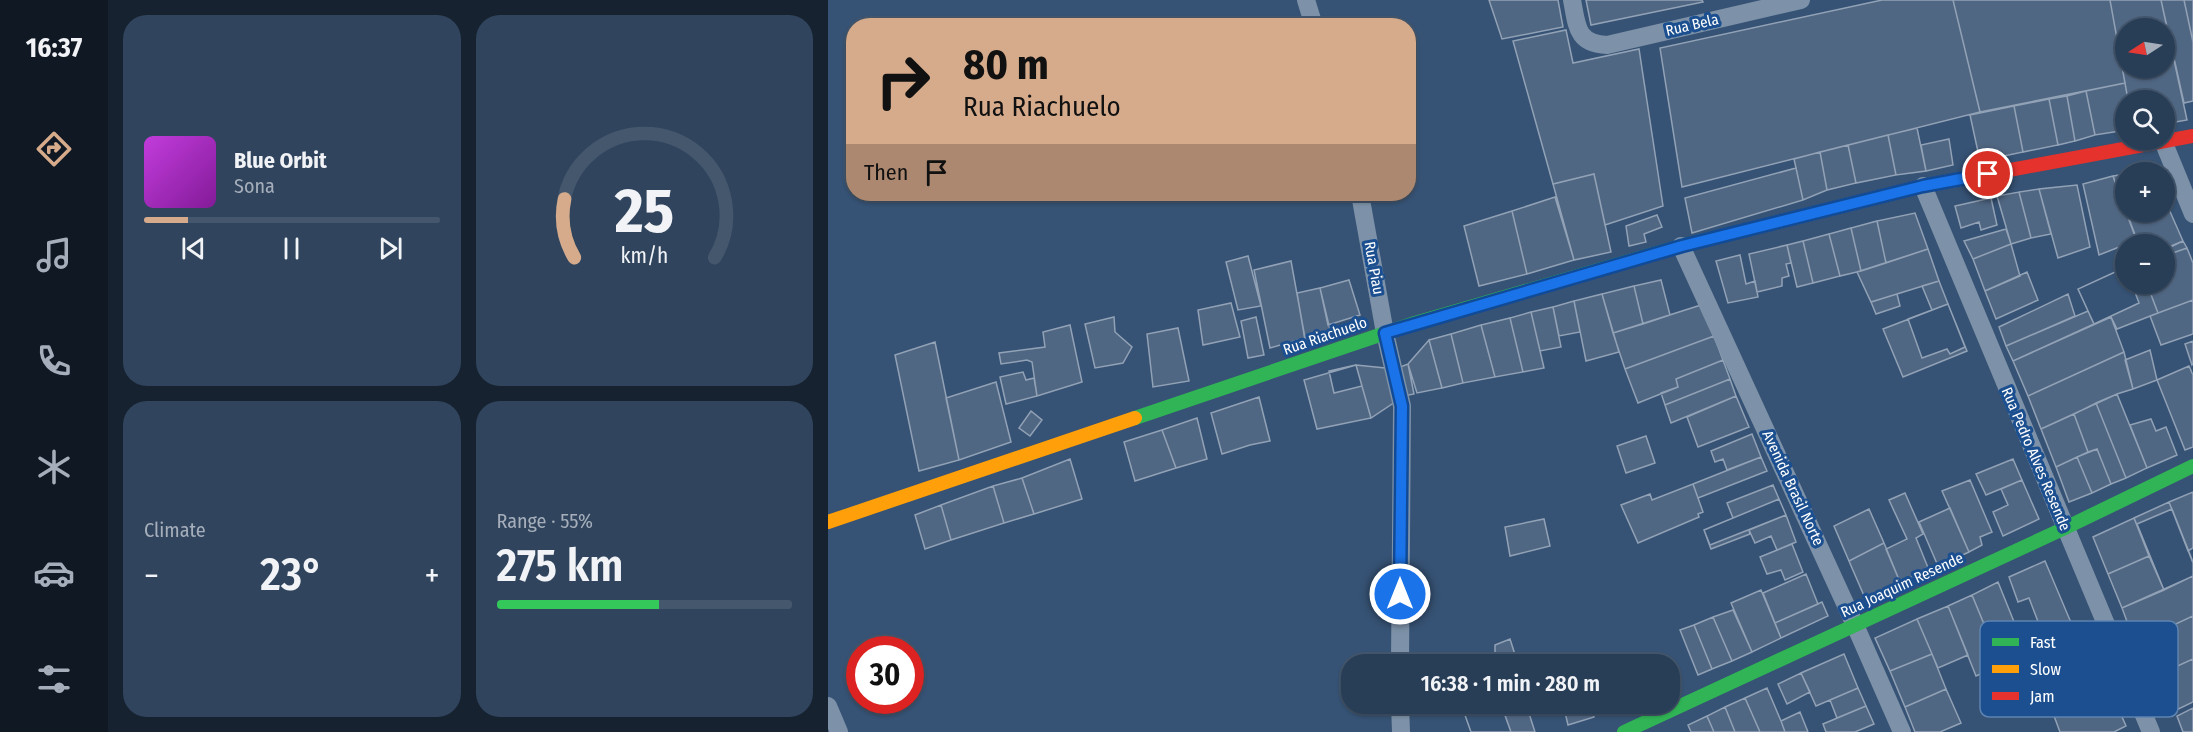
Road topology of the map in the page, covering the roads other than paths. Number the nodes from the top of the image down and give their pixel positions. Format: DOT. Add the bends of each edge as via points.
graph roads {
  1 [pos="1306,0"];
  2 [pos="1572,0"];
  3 [pos="1801,0"];
  4 [pos="1312,18"];
  5 [pos="2193,136"];
  6 [pos="2175,139"];
  7 [pos="2115,150"];
  8 [pos="2167,150"];
  9 [pos="1923,186"];
  10 [pos="1361,201"];
  11 [pos="2193,214"];
  12 [pos="1682,246"];
  13 [pos="1385,333"];
  14 [pos="2193,466"];
  15 [pos="828,522"];
  16 [pos="2065,528"];
  17 [pos="2104,621"];
  18 [pos="1855,625"];
  19 [pos="1400,654"];
  20 [pos="828,706"];
  21 [pos="1400,714"];
  22 [pos="2145,717"];
  23 [pos="839,732"];
  24 [pos="1401,732"];
  25 [pos="1624,732"];
  26 [pos="1902,732"];
  27 [pos="2151,732"];
  1 -- 4 [label="street"];
  2 -- 3 [label="street, Rua Bela" via="1578,29 1584,39 1595,45"];
  5 -- 6 [label="street, Rua Riachuelo"];
  7 -- 9 [label="street, Rua Riachuelo"];
  8 -- 11 [label="street"];
  9 -- 12 [label="street, Rua Riachuelo"];
  9 -- 16 [label="street, Rua Pedro Alves Resende"];
  10 -- 13 [label="street, Rua Piau"];
  12 -- 13 [label="street, Rua Riachuelo"];
  12 -- 18 [label="street, Avenida Brasil Norte"];
  13 -- 15 [label="street, Rua Riachuelo"];
  13 -- 19 [label="street, Rua Piau" via="1402,406"];
  14 -- 16 [label="street, Rua Joaquim Resende"];
  16 -- 17 [label="street, Rua Pedro Alves Resende"];
  16 -- 18 [label="street, Rua Joaquim Resende"];
  18 -- 25 [label="street, Rua Joaquim Resende"];
  18 -- 26 [label="street, Avenida Brasil Norte"];
  20 -- 23 [label="street"];
  21 -- 24 [label="street"];
  22 -- 27 [label="street, Rua Pedro Alves Resende"];
}
